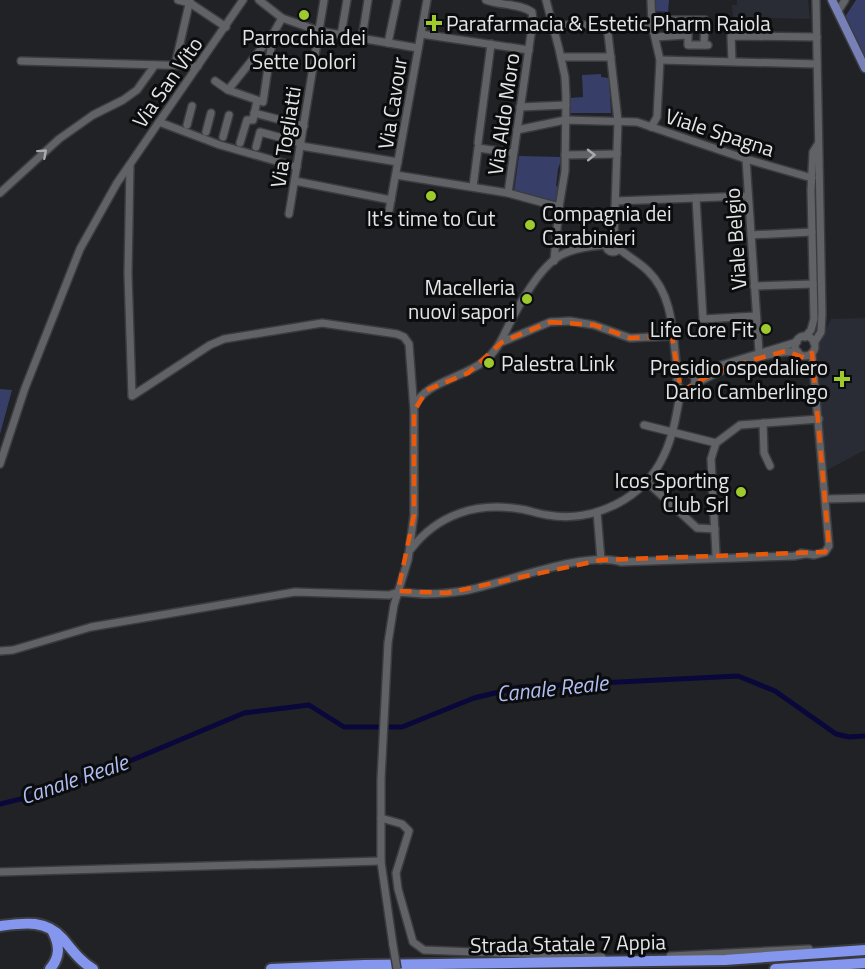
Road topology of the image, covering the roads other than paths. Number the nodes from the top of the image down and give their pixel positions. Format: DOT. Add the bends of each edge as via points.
graph roads {
  1 [pos="178,0"];
  2 [pos="243,0"];
  3 [pos="259,0"];
  4 [pos="324,0"];
  5 [pos="347,0"];
  6 [pos="368,0"];
  7 [pos="397,0"];
  8 [pos="426,0"];
  9 [pos="486,0"];
  10 [pos="546,0"];
  11 [pos="651,0"];
  12 [pos="816,0"];
  13 [pos="832,0"];
  14 [pos="845,0"];
  15 [pos="190,1"];
  16 [pos="838,11"];
  17 [pos="282,18"];
  18 [pos="688,20"];
  19 [pos="652,22"];
  20 [pos="552,25"];
  21 [pos="607,25"];
  22 [pos="225,27"];
  23 [pos="319,31"];
  24 [pos="273,34"];
  25 [pos="421,34"];
  26 [pos="341,35"];
  27 [pos="688,35"];
  28 [pos="655,37"];
  29 [pos="817,37"];
  30 [pos="362,38"];
  31 [pos="388,43"];
  32 [pos="491,44"];
  33 [pos="417,48"];
  34 [pos="529,50"];
  35 [pos="561,57"];
  36 [pos="610,57"];
  37 [pos="660,60"];
  38 [pos="21,61"];
  39 [pos="732,61"];
  40 [pos="155,64"];
  41 [pos="817,64"];
  42 [pos="175,65"];
  43 [pos="198,66"];
  44 [pos="865,68"];
  45 [pos="215,81"];
  46 [pos="228,90"];
  47 [pos="257,100"];
  48 [pos="566,105"];
  49 [pos="192,106"];
  50 [pos="520,107"];
  51 [pos="211,113"];
  52 [pos="255,113"];
  53 [pos="229,115"];
  54 [pos="565,120"];
  55 [pos="618,121"];
  56 [pos="159,122"];
  57 [pos="187,125"];
  58 [pos="304,126"];
  59 [pos="651,127"];
  60 [pos="517,130"];
  61 [pos="206,132"];
  62 [pos="222,137"];
  63 [pos="240,143"];
  64 [pos="478,143"];
  65 [pos="301,144"];
  66 [pos="818,144"];
  67 [pos="256,147"];
  68 [pos="513,153"];
  69 [pos="617,154"];
  70 [pos="565,155"];
  71 [pos="746,159"];
  72 [pos="399,162"];
  73 [pos="130,165"];
  74 [pos="297,167"];
  75 [pos="396,175"];
  76 [pos="812,178"];
  77 [pos="295,181"];
  78 [pos="473,187"];
  79 [pos="0,193"];
  80 [pos="508,193"];
  81 [pos="748,196"];
  82 [pos="696,198"];
  83 [pos="391,201"];
  84 [pos="616,201"];
  85 [pos="559,207"];
  86 [pos="388,211"];
  87 [pos="289,214"];
  88 [pos="558,217"];
  89 [pos="616,219"];
  90 [pos="812,232"];
  91 [pos="751,235"];
  92 [pos="614,237"];
  93 [pos="605,245"];
  94 [pos="619,249"];
  95 [pos="554,261"];
  96 [pos="813,284"];
  97 [pos="754,286"];
  98 [pos="756,316"];
  99 [pos="672,336"];
  100 [pos="805,337"];
  101 [pos="502,342"];
  102 [pos="797,342"];
  103 [pos="814,342"];
  104 [pos="759,352"];
  105 [pos="798,352"];
  106 [pos="812,353"];
  107 [pos="692,374"];
  108 [pos="678,376"];
  109 [pos="695,384"];
  110 [pos="681,389"];
  111 [pos="414,411"];
  112 [pos="819,419"];
  113 [pos="763,423"];
  114 [pos="644,425"];
  115 [pos="673,432"];
  116 [pos="716,442"];
  117 [pos="0,464"];
  118 [pos="770,466"];
  119 [pos="647,482"];
  120 [pos="825,498"];
  121 [pos="865,498"];
  122 [pos="597,512"];
  123 [pos="715,529"];
  124 [pos="410,550"];
  125 [pos="716,554"];
  126 [pos="804,554"];
  127 [pos="600,560"];
  128 [pos="616,560"];
  129 [pos="398,591"];
  130 [pos="0,651"];
  131 [pos="381,818"];
  132 [pos="381,861"];
  133 [pos="0,872"];
  134 [pos="0,926"];
  135 [pos="52,929"];
  136 [pos="865,945"];
  137 [pos="865,950"];
  138 [pos="865,963"];
  139 [pos="50,969"];
  140 [pos="93,969"];
  141 [pos="271,969"];
  142 [pos="397,969"];
  143 [pos="775,969"];
  1 -- 15 [label="street"];
  2 -- 22 [label="street, Via San Vito"];
  3 -- 17 [label="street"];
  4 -- 23 [label="street, Via Togliatti"];
  5 -- 26 [label="street"];
  6 -- 30 [label="street"];
  7 -- 31 [label="street"];
  8 -- 25 [label="street, Via Cavour"];
  9 -- 34 [label="street, Via Aldo Moro" via="525,7 532,12"];
  10 -- 20 [label="street"];
  11 -- 19 [label="street"];
  12 -- 29 [label="street"];
  13 -- 16 [label="main road"];
  14 -- 16 [label="street"];
  15 -- 22 [label="street"];
  15 -- 42 [label="street"];
  16 -- 44 [label="main road"];
  17 -- 23 [label="street"];
  17 -- 24 [label="street"];
  18 -- 19 [label="street"];
  18 -- 27 [label="street"];
  18 -- 27 [label="street" via="705,20 706,45 688,45"];
  19 -- 21 [label="street"];
  19 -- 28 [label="street"];
  20 -- 21 [label="street"];
  20 -- 35 [label="street"];
  21 -- 36 [label="street"];
  22 -- 43 [label="street, Via San Vito"];
  23 -- 26 [label="street"];
  23 -- 58 [label="street, Via Togliatti"];
  24 -- 46 [label="street"];
  24 -- 47 [label="street" via="263,102"];
  25 -- 32 [label="street"];
  25 -- 33 [label="street, Via Cavour"];
  26 -- 30 [label="street"];
  27 -- 28 [label="street"];
  28 -- 37 [label="street"];
  29 -- 39 [label="street" via="731,36"];
  29 -- 41 [label="street"];
  30 -- 31 [label="street"];
  31 -- 33 [label="street"];
  32 -- 34 [label="street"];
  32 -- 64 [label="street"];
  33 -- 72 [label="street, Via Cavour"];
  34 -- 50 [label="street, Via Aldo Moro"];
  35 -- 36 [label="street"];
  35 -- 48 [label="street"];
  36 -- 55 [label="street"];
  37 -- 39 [label="street"];
  37 -- 59 [label="street" via="657,117"];
  38 -- 40 [label="street"];
  39 -- 41 [label="street"];
  40 -- 42 [label="street"];
  79 -- 40 [label="street, one-way" via="59,140 137,90"];
  41 -- 66 [label="street"];
  42 -- 43 [label="street"];
  43 -- 56 [label="street, Via San Vito"];
  45 -- 46 [label="street"];
  46 -- 47 [label="street"];
  47 -- 52 [label="street"];
  48 -- 50 [label="street"];
  48 -- 54 [label="street"];
  49 -- 57 [label="street"];
  50 -- 60 [label="street, Via Aldo Moro"];
  51 -- 61 [label="street"];
  52 -- 58 [label="street"];
  52 -- 63 [label="street" via="253,120 247,120"];
  53 -- 62 [label="street"];
  54 -- 55 [label="street, Viale Spagna"];
  54 -- 60 [label="street, Viale Spagna"];
  54 -- 70 [label="street"];
  55 -- 59 [label="street, Viale Spagna"];
  55 -- 69 [label="street"];
  56 -- 73 [label="street, Via San Vito"];
  56 -- 74 [label="street"];
  58 -- 65 [label="street, Via Togliatti"];
  59 -- 71 [label="street, Viale Spagna"];
  60 -- 68 [label="street, Via Aldo Moro"];
  65 -- 67 [label="street" via="260,132"];
  65 -- 72 [label="street"];
  65 -- 74 [label="street, Via Togliatti"];
  66 -- 76 [label="street" via="813,152"];
  66 -- 103 [label="street" via="822,314 821,332"];
  68 -- 78 [label="street" via="478,148"];
  68 -- 80 [label="street, Via Aldo Moro"];
  70 -- 69 [label="street, one-way"];
  69 -- 84 [label="street"];
  70 -- 85 [label="street"];
  71 -- 76 [label="street, Viale Spagna"];
  71 -- 81 [label="street, Viale Belgio"];
  72 -- 75 [label="street, Via Cavour"];
  73 -- 111 [label="street" via="132,396 224,339 322,323 404,337 409,344"];
  73 -- 117 [label="street, Via San Vito" via="80,249 25,388"];
  74 -- 77 [label="street, Via Togliatti"];
  75 -- 78 [label="street, Via Aldo Moro"];
  75 -- 83 [label="street, Via Cavour"];
  76 -- 90 [label="street"];
  77 -- 83 [label="street"];
  77 -- 87 [label="street, Via Togliatti"];
  78 -- 80 [label="street, Via Aldo Moro"];
  80 -- 85 [label="street"];
  81 -- 82 [label="street"];
  81 -- 91 [label="street, Viale Belgio"];
  82 -- 84 [label="street"];
  82 -- 98 [label="street" via="703,319"];
  83 -- 86 [label="street, Via Cavour"];
  84 -- 89 [label="street"];
  85 -- 88 [label="street"];
  88 -- 89 [label="street"];
  88 -- 95 [label="street"];
  89 -- 92 [label="street"];
  90 -- 91 [label="street"];
  90 -- 96 [label="street"];
  91 -- 97 [label="street, Viale Belgio"];
  92 -- 93 [label="street"];
  92 -- 94 [label="street" via="619,240"];
  93 -- 94 [label="street" via="609,251"];
  93 -- 95 [label="street" via="577,249"];
  94 -- 99 [label="street" via="658,283 670,310"];
  95 -- 101 [label="street" via="526,293"];
  96 -- 97 [label="street"];
  96 -- 100 [label="street" via="814,319"];
  97 -- 98 [label="street, Viale Belgio"];
  98 -- 104 [label="street, Viale Belgio"];
  99 -- 101 [label="street" via="630,338 570,321 550,322"];
  99 -- 108 [label="street"];
  100 -- 102 [label="street"];
  100 -- 103 [label="street"];
  101 -- 111 [label="street" via="468,373 427,390 417,399"];
  102 -- 104 [label="street"];
  102 -- 105 [label="street"];
  103 -- 106 [label="street"];
  104 -- 107 [label="street"];
  105 -- 106 [label="street" via="806,356"];
  105 -- 109 [label="street" via="756,359 718,371"];
  106 -- 112 [label="street"];
  107 -- 108 [label="street"];
  107 -- 109 [label="street"];
  108 -- 110 [label="street"];
  109 -- 110 [label="street" via="688,390"];
  110 -- 115 [label="street"];
  111 -- 124 [label="street" via="415,505"];
  112 -- 113 [label="street"];
  112 -- 120 [label="street"];
  113 -- 116 [label="street" via="740,424"];
  113 -- 118 [label="street" via="764,453"];
  114 -- 115 [label="street"];
  115 -- 116 [label="street"];
  115 -- 119 [label="street" via="664,456"];
  116 -- 123 [label="street" via="711,459"];
  119 -- 122 [label="street" via="629,497"];
  119 -- 123 [label="street" via="697,528"];
  120 -- 121 [label="street"];
  120 -- 126 [label="street" via="829,546 825,552"];
  122 -- 124 [label="street" via="569,517 521,509 481,508 439,522 423,533"];
  122 -- 127 [label="street"];
  123 -- 125 [label="street"];
  124 -- 129 [label="street"];
  125 -- 126 [label="street"];
  125 -- 128 [label="street"];
  126 -- 128 [label="street"];
  127 -- 128 [label="street"];
  127 -- 129 [label="street" via="466,591"];
  129 -- 130 [label="street" via="389,595 276,594 91,627"];
  129 -- 131 [label="street" via="388,643"];
  131 -- 132 [label="street"];
  131 -- 136 [label="street" via="402,824 409,831 396,881 413,942 424,950 616,957"];
  132 -- 133 [label="street"];
  132 -- 142 [label="street, bridge"];
  134 -- 135 [label="highway" via="26,923"];
  135 -- 139 [label="highway" via="59,950"];
  135 -- 140 [label="highway" via="80,961"];
  137 -- 141 [label="highway, Strada Statale 7 Appia" via="725,960"];
  138 -- 143 [label="highway"];
}
